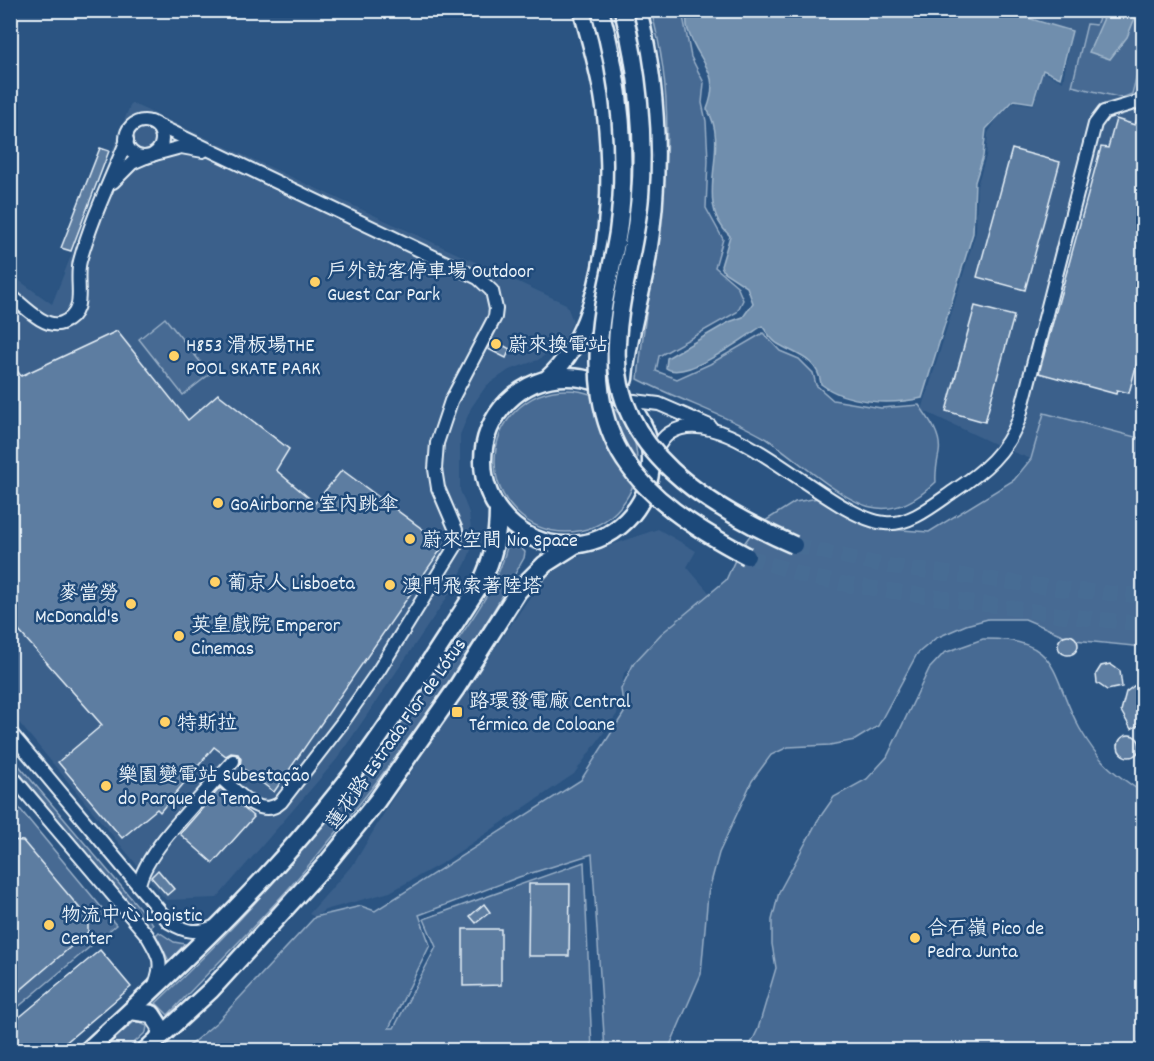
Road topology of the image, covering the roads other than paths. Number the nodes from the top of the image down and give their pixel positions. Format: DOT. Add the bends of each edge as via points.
graph roads {
  1 [pos="582,10"];
  2 [pos="600,10"];
  3 [pos="622,10"];
  4 [pos="638,10"];
  5 [pos="1143,100"];
  6 [pos="151,122"];
  7 [pos="127,140"];
  8 [pos="215,154"];
  9 [pos="150,156"];
  10 [pos="105,196"];
  11 [pos="10,295"];
  12 [pos="549,378"];
  13 [pos="626,400"];
  14 [pos="728,434"];
  15 [pos="652,459"];
  16 [pos="498,511"];
  17 [pos="575,545"];
  18 [pos="794,546"];
  19 [pos="747,556"];
  20 [pos="10,732"];
  21 [pos="233,760"];
  22 [pos="10,774"];
  23 [pos="220,777"];
  24 [pos="157,849"];
  25 [pos="121,864"];
  26 [pos="139,886"];
  27 [pos="220,925"];
  28 [pos="154,989"];
  29 [pos="131,1011"];
  30 [pos="159,1038"];
  31 [pos="87,1050"];
  32 [pos="146,1050"];
  1 -- 12 [label="main road" via="603,96 609,196 588,313 570,353"];
  2 -- 19 [label="main road, bridge" via="608,37 622,146 618,232 600,333 599,391 604,420 622,458 661,502"];
  3 -- 18 [label="main road, bridge" via="630,38 640,153 639,204 616,345 623,402 659,459 680,478 720,508"];
  4 -- 13 [label="main road" via="655,96 658,153 653,221 626,359"];
  5 -- 14 [label="street" via="1104,112 1095,124 1019,419 1005,449 977,476 909,518 885,524 849,510"];
  6 -- 7 [label="street" via="134,124"];
  6 -- 8 [label="street"];
  6 -- 9 [label="street" via="162,135 161,146"];
  7 -- 9 [label="street" via="133,153"];
  7 -- 10 [label="street"];
  8 -- 9 [label="street" via="181,147"];
  8 -- 23 [label="street" via="478,278 492,291 496,309 451,402 437,443 438,488 457,539 440,575 342,723 281,802 270,809 260,808"];
  9 -- 10 [label="street" via="125,169"];
  10 -- 11 [label="street" via="80,262 80,297 75,312 61,323 49,324"];
  12 -- 13 [label="main road" via="591,379"];
  12 -- 16 [label="main road" via="514,394 497,413 485,437 482,463 486,488"];
  13 -- 14 [label="street" via="660,404"];
  13 -- 15 [label="main road" via="645,430"];
  14 -- 15 [label="street" via="680,429 666,436"];
  15 -- 17 [label="main road" via="638,506 624,523 602,537"];
  16 -- 17 [label="main road" via="531,538 562,546"];
  16 -- 27 [label="main road, 蓮花路 Estrada Flor de Lótus" via="493,557 481,583 413,687 362,762"];
  17 -- 30 [label="main road, 蓮花路 Estrada Flor de Lótus" via="529,577 377,801 327,863 219,981"];
  20 -- 25 [label="street"];
  21 -- 23 [label="street"];
  22 -- 28 [label="street" via="147,935 162,968"];
  23 -- 24 [label="street"];
  24 -- 25 [label="street" via="142,860"];
  24 -- 26 [label="street"];
  25 -- 26 [label="street"];
  26 -- 27 [label="street" via="182,930 198,933"];
  27 -- 28 [label="main road, 蓮花路 Estrada Flor de Lótus"];
  28 -- 29 [label="main road, 蓮花路 Estrada Flor de Lótus"];
  29 -- 30 [label="main road" via="152,1014 161,1028"];
  29 -- 31 [label="main road, 蓮花路 Estrada Flor de Lótus"];
  30 -- 32 [label="main road, 蓮花路 Estrada Flor de Lótus"];
}
